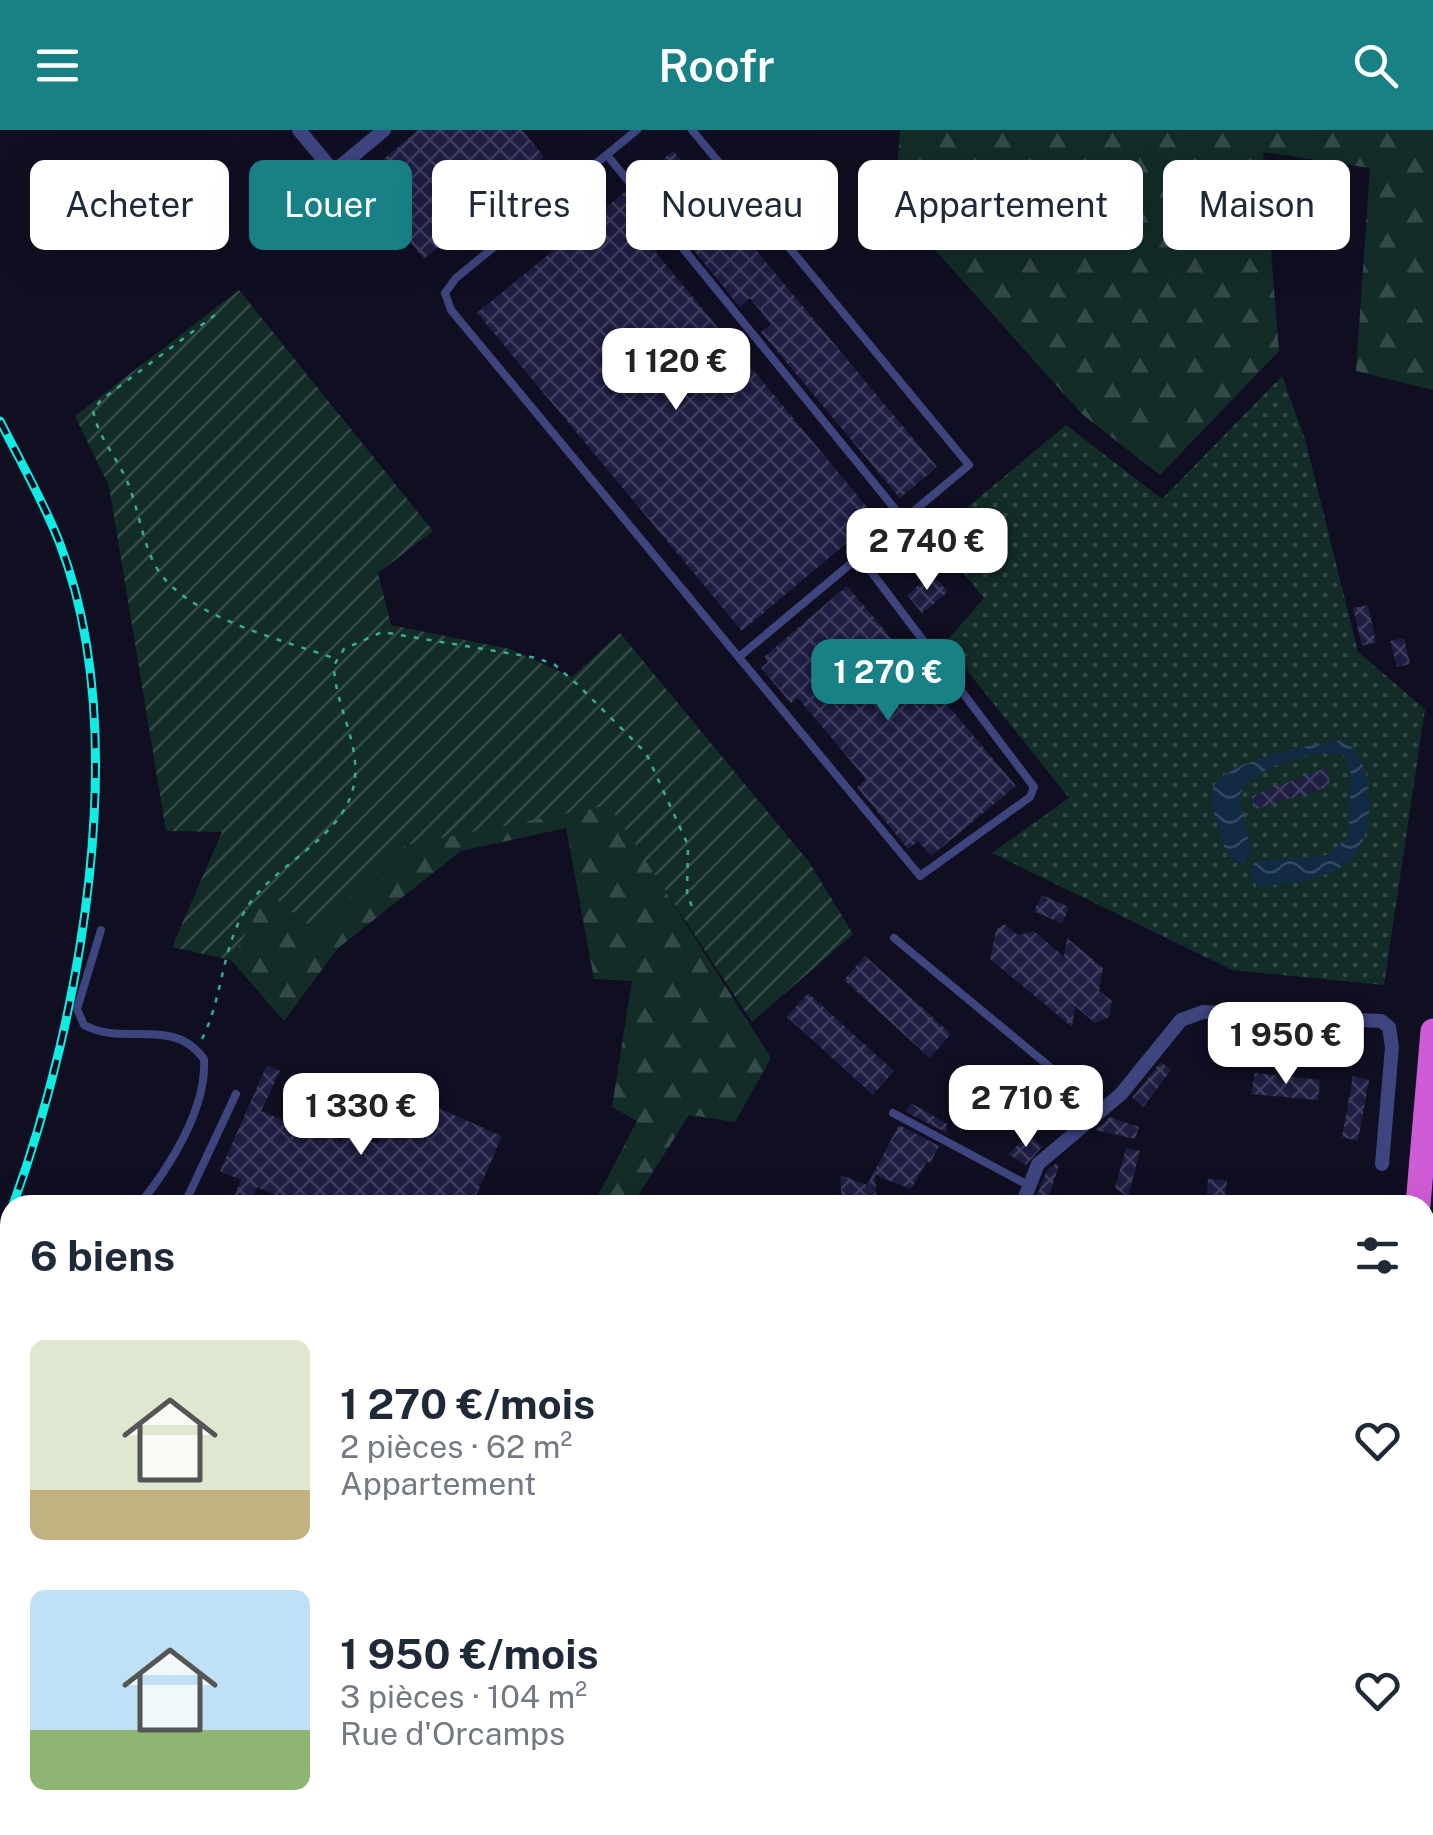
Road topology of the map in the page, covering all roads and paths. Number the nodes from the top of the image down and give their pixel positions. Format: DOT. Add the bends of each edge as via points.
graph roads {
  1 [pos="298,130"];
  2 [pos="384,130"];
  3 [pos="637,130"];
  4 [pos="692,130"];
  5 [pos="606,155"];
  6 [pos="324,160"];
  7 [pos="348,160"];
  8 [pos="215,315"];
  9 [pos="904,520"];
  10 [pos="860,558"];
  11 [pos="738,657"];
  12 [pos="338,660"];
  13 [pos="693,909"];
  14 [pos="101,930"];
  15 [pos="894,938"];
  16 [pos="1433,1031"];
  17 [pos="197,1049"];
  18 [pos="236,1094"];
  19 [pos="1102,1110"];
  20 [pos="893,1113"];
  21 [pos="1382,1164"];
  22 [pos="1028,1185"];
  23 [pos="147,1195"];
  24 [pos="189,1195"];
  25 [pos="1025,1195"];
  26 [pos="1419,1195"];
  1 -- 6 [label="street"];
  2 -- 7 [label="street"];
  3 -- 5 [label="lane"];
  4 -- 9 [label="lane" via="969,465"];
  5 -- 9 [label="lane"];
  5 -- 11 [label="lane" via="445,294 450,310"];
  8 -- 12 [label="path" via="101,400 93,410 96,426 128,482 153,562 166,582 207,611"];
  9 -- 10 [label="lane"];
  10 -- 11 [label="lane"];
  10 -- 11 [label="lane" via="1034,787 1030,797 920,876"];
  12 -- 13 [label="path" via="344,649 382,632 555,666 646,754 688,845 686,894"];
  12 -- 17 [label="path" via="334,680 356,778 352,798 340,818 246,908"];
  14 -- 17 [label="lane" via="78,1018 107,1034 172,1033"];
  15 -- 19 [label="lane"];
  16 -- 26 [label="highway"];
  17 -- 23 [label="lane" via="204,1059 200,1092"];
  18 -- 24 [label="lane"];
  19 -- 21 [label="street" via="1168,1032 1193,1014 1381,1020 1389,1026 1392,1047"];
  19 -- 22 [label="street" via="1038,1164"];
  20 -- 22 [label="lane"];
  22 -- 25 [label="street"];
}
